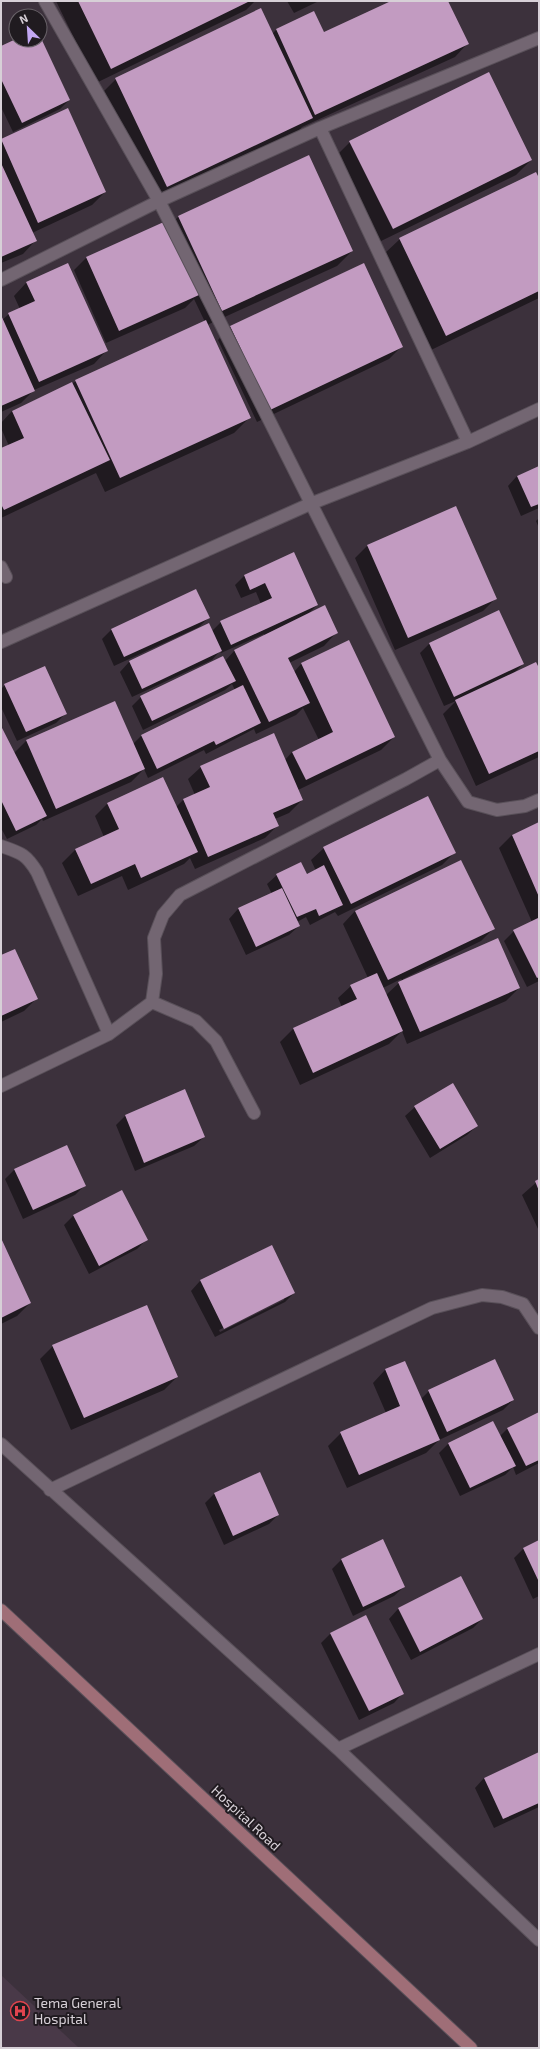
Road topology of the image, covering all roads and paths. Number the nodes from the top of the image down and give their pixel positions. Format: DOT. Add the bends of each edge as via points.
graph roads {
  1 [pos="45,1"];
  2 [pos="539,38"];
  3 [pos="320,128"];
  4 [pos="159,201"];
  5 [pos="1,280"];
  6 [pos="539,408"];
  7 [pos="468,442"];
  8 [pos="310,504"];
  9 [pos="1,642"];
  10 [pos="440,760"];
  11 [pos="539,800"];
  12 [pos="1,846"];
  13 [pos="152,1002"];
  14 [pos="109,1034"];
  15 [pos="1,1086"];
  16 [pos="254,1112"];
  17 [pos="539,1328"];
  18 [pos="1,1444"];
  19 [pos="50,1490"];
  20 [pos="1,1610"];
  21 [pos="539,1654"];
  22 [pos="338,1749"];
  23 [pos="539,1940"];
  24 [pos="471,2048"];
  1 -- 4 [label="street"];
  2 -- 3 [label="street"];
  3 -- 4 [label="street"];
  3 -- 7 [label="street"];
  4 -- 5 [label="street"];
  4 -- 8 [label="street"];
  6 -- 7 [label="street"];
  7 -- 8 [label="street"];
  8 -- 9 [label="street"];
  8 -- 10 [label="street"];
  10 -- 11 [label="street" via="468,802 497,810 525,806"];
  10 -- 13 [label="street" via="180,895 163,915 154,938 156,974"];
  12 -- 14 [label="street" via="29,859 37,872"];
  13 -- 14 [label="street"];
  13 -- 16 [label="street" via="196,1021 216,1041"];
  14 -- 15 [label="street"];
  17 -- 19 [label="street" via="523,1304 502,1297 482,1295 432,1308"];
  18 -- 19 [label="street"];
  19 -- 22 [label="street"];
  20 -- 24 [label="main road, Hospital Road"];
  21 -- 22 [label="street"];
  22 -- 23 [label="street"];
}
